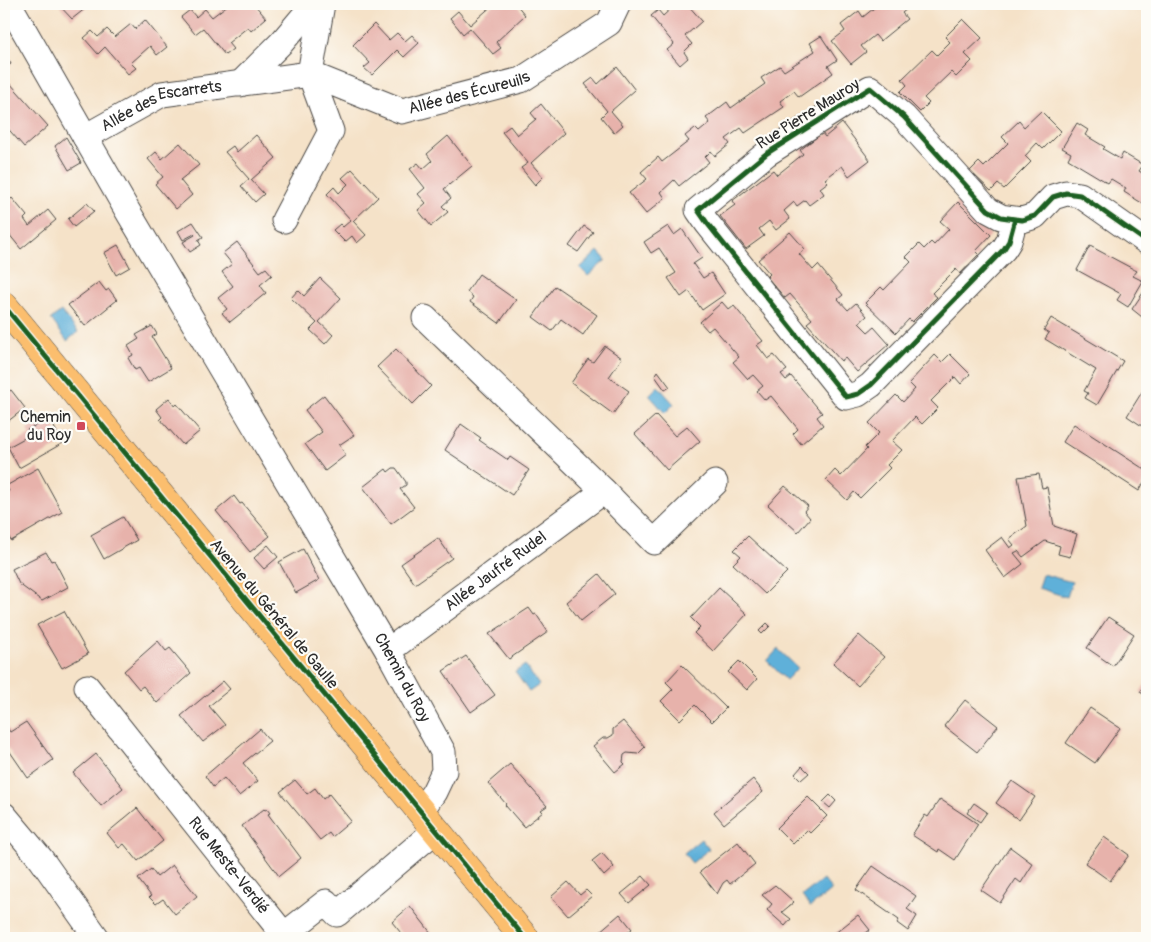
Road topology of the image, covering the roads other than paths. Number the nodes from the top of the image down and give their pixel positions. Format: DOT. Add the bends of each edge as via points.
graph roads {
  1 [pos="10,4"];
  2 [pos="314,4"];
  3 [pos="322,4"];
  4 [pos="618,4"];
  5 [pos="310,74"];
  6 [pos="240,84"];
  7 [pos="85,137"];
  8 [pos="1015,219"];
  9 [pos="284,220"];
  10 [pos="1147,242"];
  11 [pos="4,306"];
  12 [pos="425,318"];
  13 [pos="715,483"];
  14 [pos="604,491"];
  15 [pos="388,651"];
  16 [pos="87,686"];
  17 [pos="4,815"];
  18 [pos="428,820"];
  19 [pos="97,938"];
  20 [pos="525,938"];
  1 -- 7 [label="street, Chemin du Roy"];
  2 -- 6 [label="street, Allée des Escarrets"];
  3 -- 5 [label="street"];
  4 -- 5 [label="street, Allée des Écureuils" via="609,23 521,80 402,110"];
  5 -- 6 [label="street, Allée des Escarrets"];
  5 -- 9 [label="street" via="331,131"];
  6 -- 7 [label="street, Allée des Escarrets" via="162,94"];
  7 -- 15 [label="street, Chemin du Roy"];
  8 -- 8 [label="street, Rue Pierre Mauroy" via="1001,217 988,210 904,117 870,88 766,154 698,210 846,396 858,394 871,385 1004,249"];
  8 -- 10 [label="street" via="1035,216 1053,197 1066,193 1080,195"];
  11 -- 18 [label="main road, Avenue du Général de Gaulle"];
  12 -- 14 [label="street"];
  13 -- 14 [label="street" via="654,542"];
  14 -- 15 [label="street, Allée Jaufré Rudel"];
  15 -- 18 [label="street, Chemin du Roy" via="443,752 444,771 434,792"];
  16 -- 18 [label="street, Rue Meste-Verdié" via="284,935 326,902 337,914"];
  17 -- 19 [label="street" via="41,859"];
  18 -- 20 [label="main road, Avenue du Général de Gaulle"];
}
